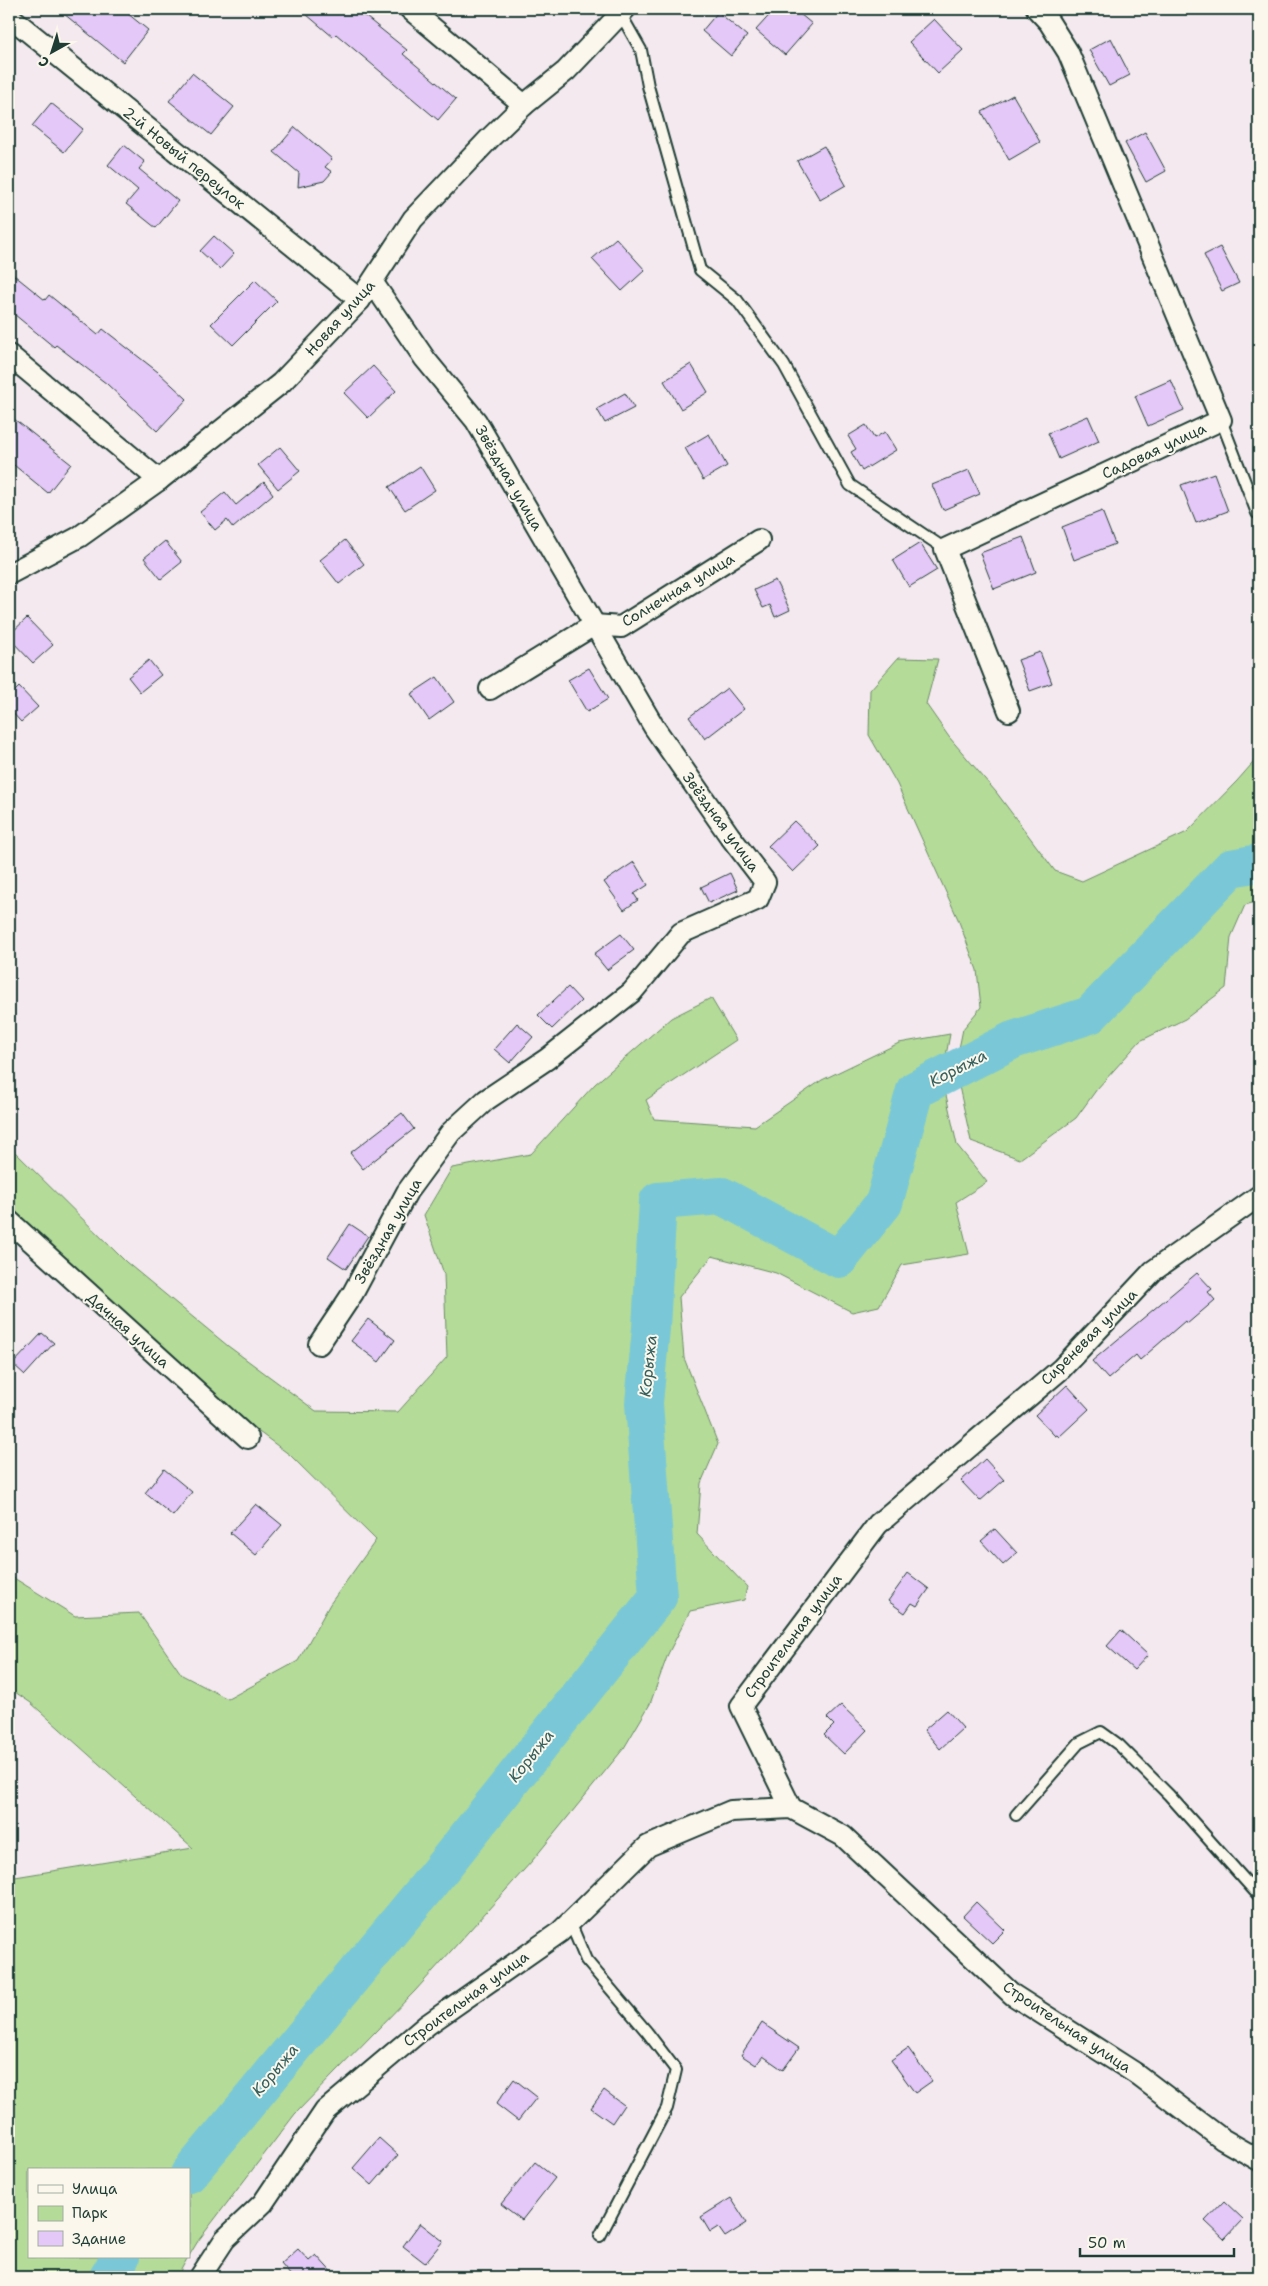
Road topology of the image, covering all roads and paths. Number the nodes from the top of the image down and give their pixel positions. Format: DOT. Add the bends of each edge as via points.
graph roads {
  1 [pos="410,9"];
  2 [pos="1036,9"];
  3 [pos="622,11"];
  4 [pos="9,16"];
  5 [pos="524,105"];
  6 [pos="373,283"];
  7 [pos="360,300"];
  8 [pos="9,355"];
  9 [pos="1221,420"];
  10 [pos="159,480"];
  11 [pos="1259,512"];
  12 [pos="759,540"];
  13 [pos="945,549"];
  14 [pos="9,574"];
  15 [pos="594,625"];
  16 [pos="490,689"];
  17 [pos="1010,711"];
  18 [pos="1259,1196"];
  19 [pos="9,1221"];
  20 [pos="319,1344"];
  21 [pos="248,1438"];
  22 [pos="878,1524"];
  23 [pos="791,1808"];
  24 [pos="1016,1814"];
  25 [pos="1259,1896"];
  26 [pos="570,1922"];
  27 [pos="1259,2160"];
  28 [pos="600,2236"];
  29 [pos="200,2277"];
  1 -- 5 [label="street"];
  2 -- 9 [label="street, Садовая улица" via="1068,52"];
  3 -- 5 [label="street, Новая улица" via="566,71"];
  3 -- 13 [label="lane" via="641,50 648,86 700,270 737,300 784,365 850,485"];
  4 -- 7 [label="street, 2-й Новый переулок"];
  5 -- 6 [label="street, Новая улица" via="413,219"];
  6 -- 7 [label="street, Новая улица"];
  6 -- 15 [label="street, Звёздная улица" via="425,359 476,421"];
  7 -- 10 [label="street, Новая улица" via="281,383"];
  8 -- 10 [label="street"];
  9 -- 11 [label="lane"];
  9 -- 13 [label="street, Садовая улица"];
  10 -- 14 [label="street, Новая улица" via="79,537"];
  12 -- 15 [label="street, Солнечная улица" via="621,627"];
  13 -- 17 [label="street"];
  15 -- 16 [label="street"];
  15 -- 20 [label="street, Звёздная улица" via="654,727 765,882 758,899 681,933 632,992 546,1059 486,1100 451,1132 407,1192 353,1293"];
  18 -- 22 [label="street, Сиреневая улица" via="1153,1271 1061,1369"];
  19 -- 21 [label="street, Дачная улица"];
  22 -- 23 [label="street, Строительная улица" via="741,1706"];
  23 -- 26 [label="street, Строительная улица" via="731,1812 648,1846"];
  23 -- 27 [label="street, Строительная улица" via="843,1836 1013,1995 1135,2073 1222,2139"];
  24 -- 25 [label="lane" via="1079,1743 1100,1732 1119,1744 1169,1795"];
  26 -- 28 [label="lane" via="586,1960 676,2070 667,2108"];
  26 -- 29 [label="street, Строительная улица" via="427,2024 325,2111 264,2203 225,2239"];
}
